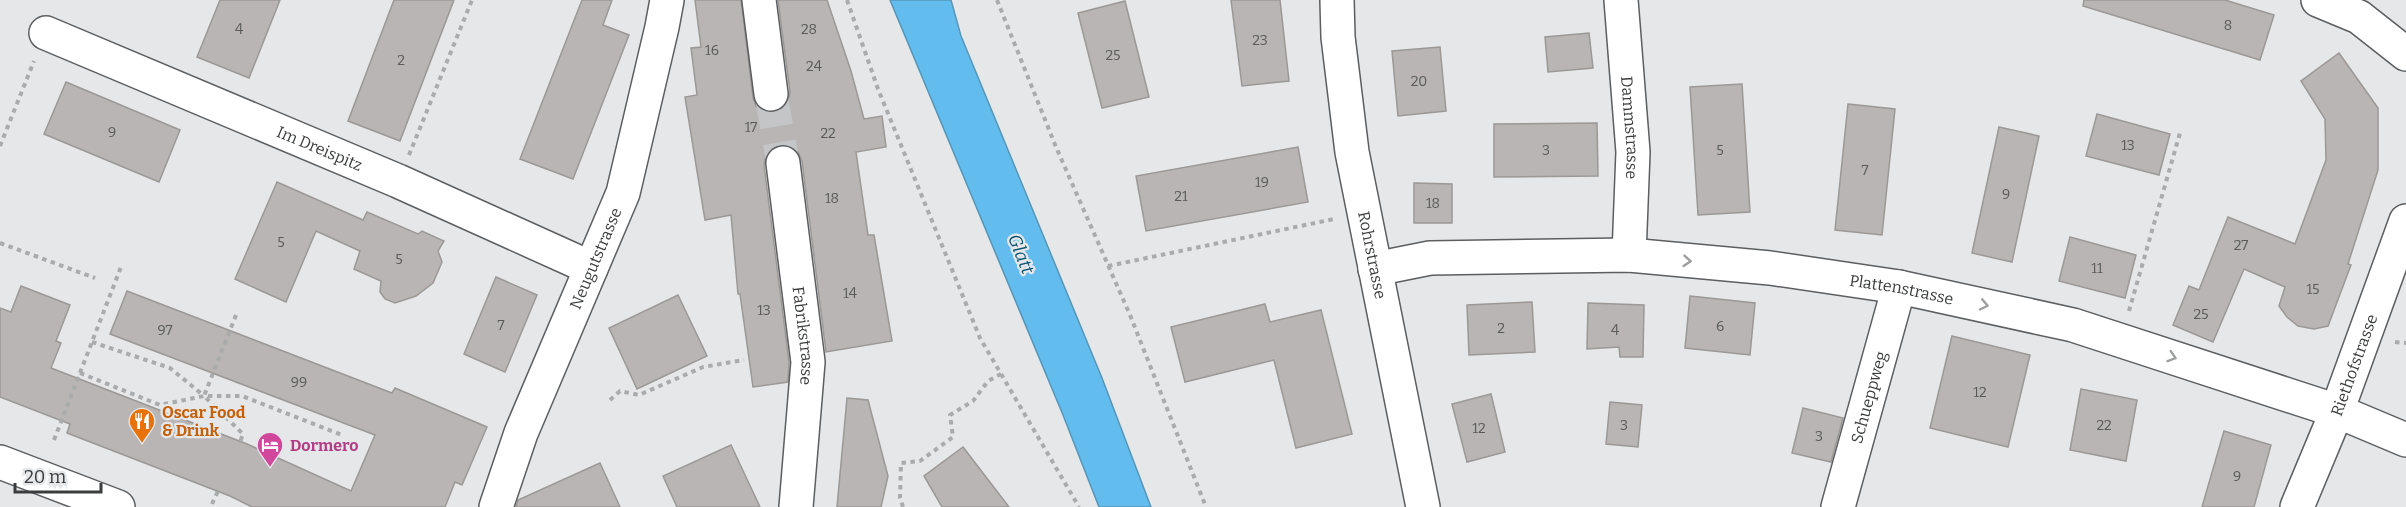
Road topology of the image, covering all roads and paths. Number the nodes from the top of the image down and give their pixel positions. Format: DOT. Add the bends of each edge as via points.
graph roads {
  1 [pos="472,0"];
  2 [pos="667,0"];
  3 [pos="759,0"];
  4 [pos="847,0"];
  5 [pos="997,0"];
  6 [pos="1337,0"];
  7 [pos="1621,0"];
  8 [pos="2318,0"];
  9 [pos="2364,9"];
  10 [pos="46,33"];
  11 [pos="2406,54"];
  12 [pos="771,94"];
  13 [pos="2180,133"];
  14 [pos="0,146"];
  15 [pos="783,164"];
  16 [pos="398,181"];
  17 [pos="1364,213"];
  18 [pos="2406,221"];
  19 [pos="0,243"];
  20 [pos="1629,255"];
  21 [pos="1108,266"];
  22 [pos="121,267"];
  23 [pos="591,268"];
  24 [pos="1375,269"];
  25 [pos="95,278"];
  26 [pos="1899,287"];
  27 [pos="236,315"];
  28 [pos="2121,341"];
  29 [pos="92,342"];
  30 [pos="744,360"];
  31 [pos="80,373"];
  32 [pos="1001,374"];
  33 [pos="204,396"];
  34 [pos="610,400"];
  35 [pos="2337,411"];
  36 [pos="342,435"];
  37 [pos="54,440"];
  38 [pos="2406,440"];
  39 [pos="240,442"];
  40 [pos="0,462"];
  41 [pos="218,491"];
  42 [pos="212,504"];
  43 [pos="118,507"];
  44 [pos="496,507"];
  45 [pos="796,507"];
  46 [pos="903,507"];
  47 [pos="1079,507"];
  48 [pos="1206,507"];
  49 [pos="1423,507"];
  50 [pos="1838,507"];
  51 [pos="2297,507"];
  1 -- 16 [label="path"];
  2 -- 23 [label="street, Neugutstrasse" via="623,193"];
  3 -- 12 [label="street"];
  4 -- 32 [label="path" via="941,246 980,338"];
  5 -- 21 [label="path"];
  6 -- 17 [label="street, Rohrstrasse" via="1352,152"];
  7 -- 20 [label="street, Dammstrasse" via="1633,152"];
  8 -- 9 [label="street"];
  9 -- 11 [label="street"];
  10 -- 14 [label="path"];
  10 -- 16 [label="street, Im Dreispitz"];
  13 -- 28 [label="path"];
  15 -- 45 [label="street, Fabrikstrasse" via="808,362"];
  16 -- 23 [label="street, Im Dreispitz"];
  17 -- 21 [label="path"];
  17 -- 24 [label="street, Rohrstrasse"];
  18 -- 35 [label="street, Riethofstrasse"];
  19 -- 25 [label="path"];
  20 -- 24 [label="street, Plattenstrasse" via="1430,258"];
  20 -- 26 [label="street, Plattenstrasse, one-way" via="1770,268"];
  21 -- 48 [label="path"];
  22 -- 29 [label="path"];
  23 -- 44 [label="street, Neugutstrasse" via="521,433"];
  24 -- 49 [label="street, Rohrstrasse"];
  26 -- 28 [label="street, Plattenstrasse, one-way" via="2073,325"];
  26 -- 50 [label="street, Schueppweg"];
  27 -- 33 [label="path"];
  28 -- 35 [label="street, Plattenstrasse, one-way"];
  29 -- 31 [label="path"];
  29 -- 33 [label="path" via="170,368"];
  30 -- 34 [label="path" via="703,367 639,395 620,390"];
  31 -- 33 [label="path" via="160,405"];
  31 -- 37 [label="path"];
  32 -- 46 [label="path" via="988,381 973,401 950,415 953,437 920,461 901,463"];
  32 -- 47 [label="path"];
  33 -- 36 [label="path" via="242,396"];
  33 -- 39 [label="path" via="243,434"];
  35 -- 38 [label="street, Plattenstrasse"];
  35 -- 51 [label="street, Riethofstrasse"];
  40 -- 43 [label="street"];
  41 -- 42 [label="path"];
}
